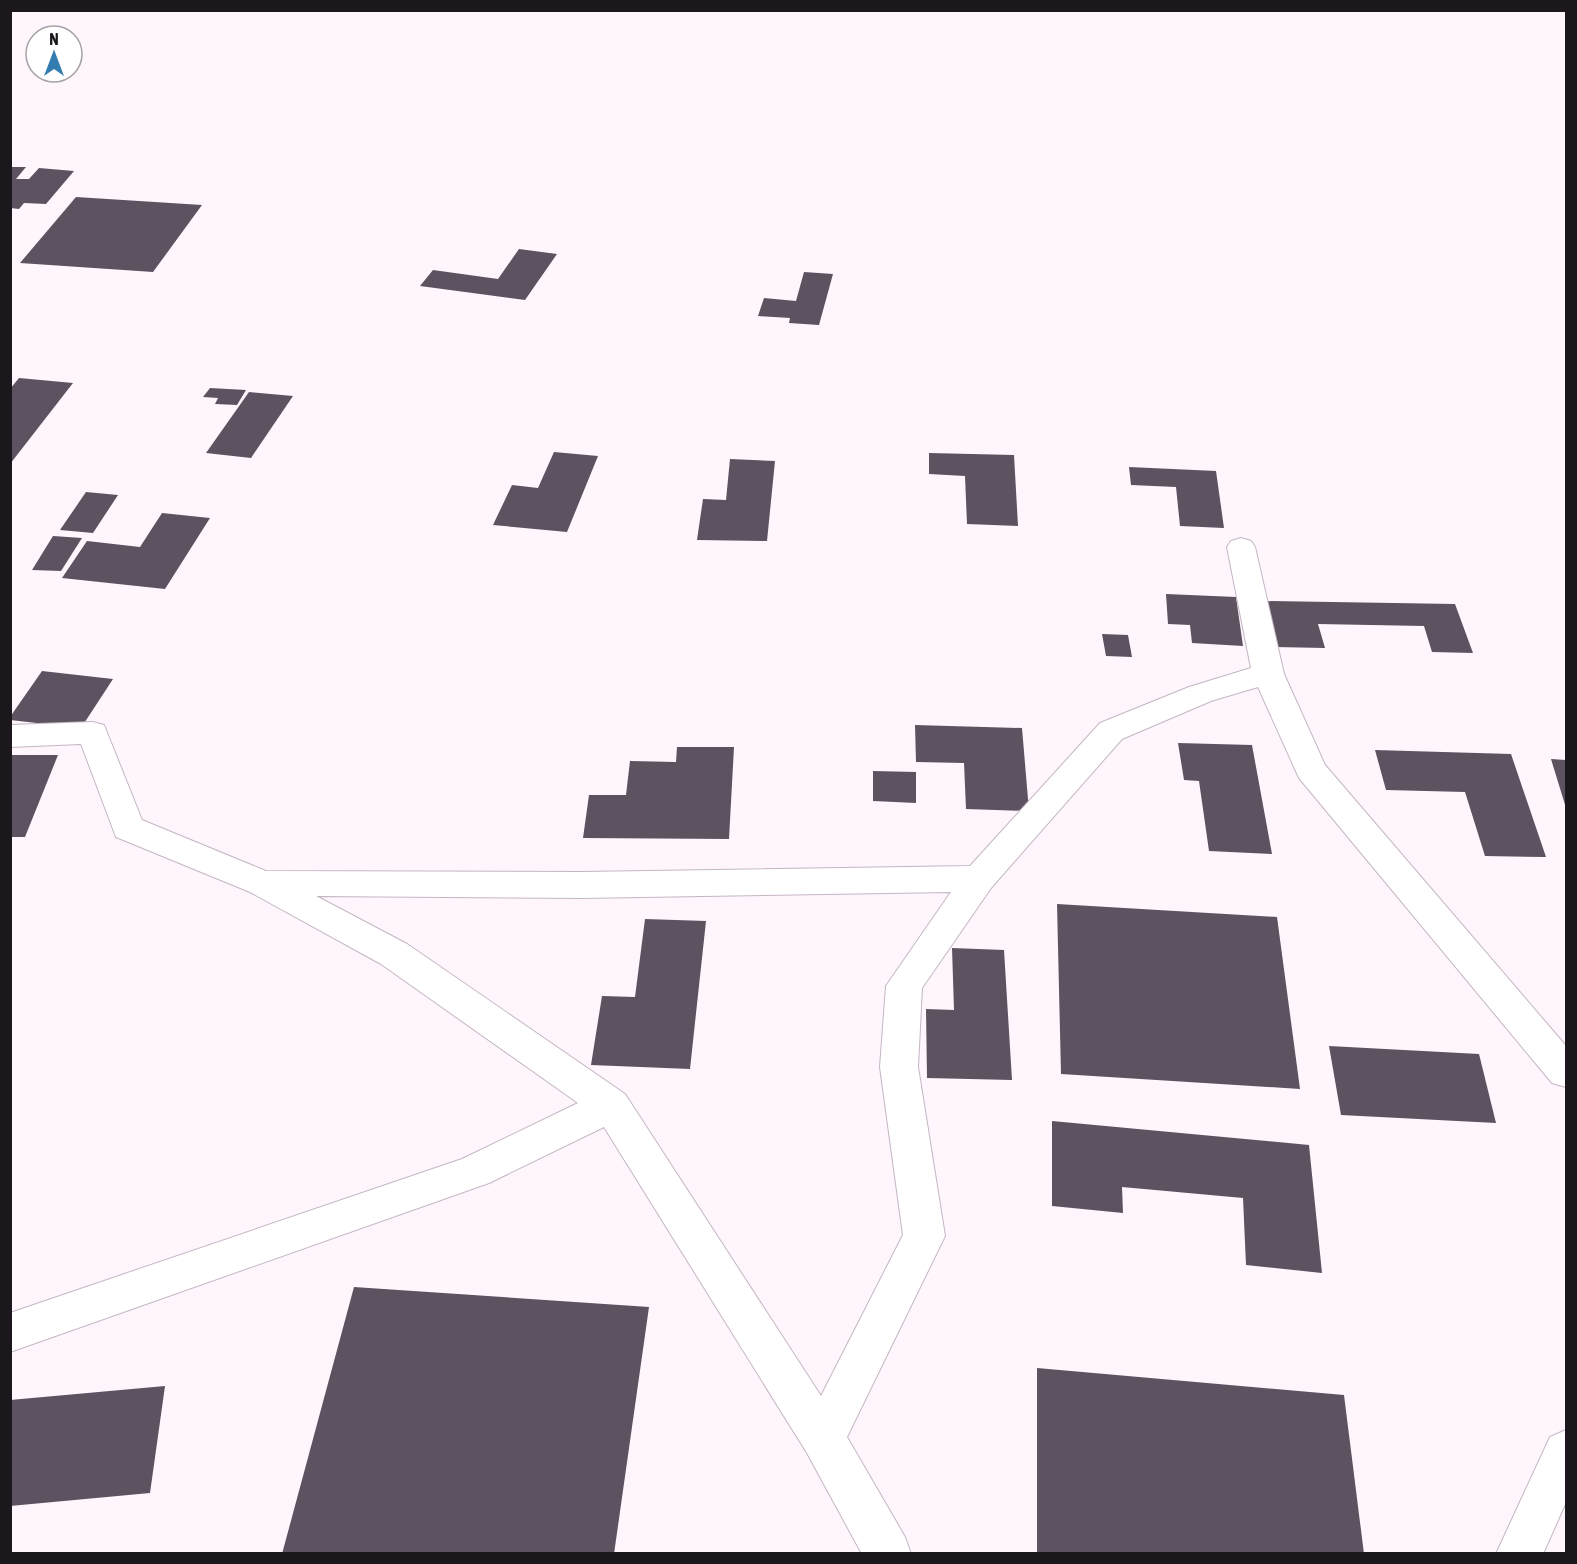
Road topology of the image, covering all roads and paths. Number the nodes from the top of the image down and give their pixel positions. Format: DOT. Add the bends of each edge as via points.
graph roads {
  1 [pos="1241,548"];
  2 [pos="1268,674"];
  3 [pos="10,736"];
  4 [pos="979,879"];
  5 [pos="262,883"];
  6 [pos="1566,1072"];
  7 [pos="611,1105"];
  8 [pos="10,1334"];
  9 [pos="823,1438"];
  10 [pos="1566,1452"];
  11 [pos="888,1554"];
  12 [pos="1520,1554"];
  1 -- 2 [label="street"];
  2 -- 4 [label="street" via="1200,694 1110,731"];
  2 -- 6 [label="street" via="1311,770"];
  3 -- 5 [label="street" via="93,733 128,828"];
  4 -- 5 [label="street" via="582,885"];
  4 -- 9 [label="street" via="904,986 899,1067 924,1236"];
  5 -- 7 [label="street" via="394,954"];
  7 -- 8 [label="street" via="475,1171"];
  7 -- 9 [label="street"];
  9 -- 11 [label="street"];
  10 -- 12 [label="street"];
}
